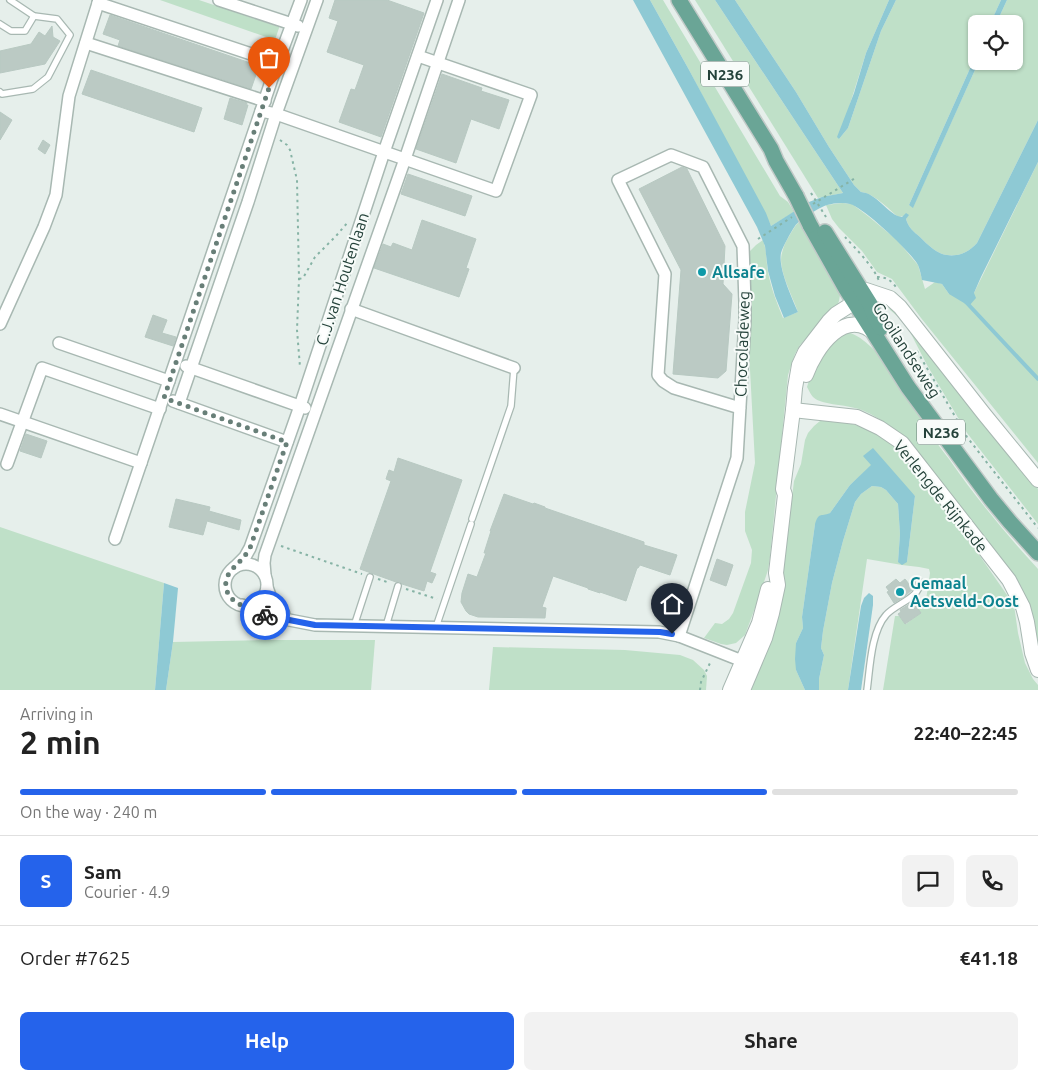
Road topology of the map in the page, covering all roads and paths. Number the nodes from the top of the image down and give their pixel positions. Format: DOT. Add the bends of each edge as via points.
graph roads {
  1 [pos="10,0"];
  2 [pos="219,0"];
  3 [pos="301,0"];
  4 [pos="317,0"];
  5 [pos="437,0"];
  6 [pos="459,0"];
  7 [pos="679,0"];
  8 [pos="99,1"];
  9 [pos="34,16"];
  10 [pos="0,24"];
  11 [pos="292,24"];
  12 [pos="307,29"];
  13 [pos="86,43"];
  14 [pos="418,56"];
  15 [pos="437,62"];
  16 [pos="278,64"];
  17 [pos="293,67"];
  18 [pos="0,92"];
  19 [pos="263,106"];
  20 [pos="276,114"];
  21 [pos="248,149"];
  22 [pos="384,152"];
  23 [pos="264,154"];
  24 [pos="405,159"];
  25 [pos="803,194"];
  26 [pos="232,196"];
  27 [pos="248,202"];
  28 [pos="350,220"];
  29 [pos="818,221"];
  30 [pos="843,235"];
  31 [pos="213,252"];
  32 [pos="228,257"];
  33 [pos="878,277"];
  34 [pos="299,279"];
  35 [pos="858,296"];
  36 [pos="351,309"];
  37 [pos="0,324"];
  38 [pos="876,335"];
  39 [pos="59,344"];
  40 [pos="918,352"];
  41 [pos="176,362"];
  42 [pos="191,368"];
  43 [pos="514,368"];
  44 [pos="169,380"];
  45 [pos="162,403"];
  46 [pos="179,403"];
  47 [pos="300,406"];
  48 [pos="740,408"];
  49 [pos="797,411"];
  50 [pos="316,412"];
  51 [pos="0,414"];
  52 [pos="22,422"];
  53 [pos="287,442"];
  54 [pos="141,463"];
  55 [pos="7,464"];
  56 [pos="1038,480"];
  57 [pos="1038,528"];
  58 [pos="115,539"];
  59 [pos="1038,542"];
  60 [pos="1038,552"];
  61 [pos="234,568"];
  62 [pos="370,576"];
  63 [pos="266,581"];
  64 [pos="919,581"];
  65 [pos="398,586"];
  66 [pos="242,605"];
  67 [pos="284,619"];
  68 [pos="354,626"];
  69 [pos="386,626"];
  70 [pos="436,627"];
  71 [pos="679,636"];
  72 [pos="716,650"];
  73 [pos="748,663"];
  74 [pos="1038,670"];
  75 [pos="700,690"];
  76 [pos="730,690"];
  77 [pos="743,690"];
  78 [pos="867,690"];
  1 -- 9 [label="lane"];
  2 -- 11 [label="street"];
  3 -- 11 [label="street"];
  4 -- 12 [label="street"];
  5 -- 14 [label="street, C.J.van Houtenlaan"];
  6 -- 15 [label="street, C.J.van Houtenlaan"];
  7 -- 25 [label="main road, Gooilandseweg / N236" via="776,162"];
  8 -- 13 [label="street"];
  8 -- 16 [label="street"];
  9 -- 10 [label="lane" via="25,31 12,31"];
  9 -- 18 [label="lane" via="57,19 70,35 48,77 33,89"];
  11 -- 12 [label="street"];
  11 -- 16 [label="street"];
  12 -- 17 [label="street"];
  13 -- 19 [label="street"];
  13 -- 37 [label="street" via="69,96 56,195"];
  14 -- 15 [label="street"];
  14 -- 22 [label="street, C.J.van Houtenlaan"];
  15 -- 24 [label="street, C.J.van Houtenlaan"];
  15 -- 24 [label="street" via="531,95 496,192"];
  16 -- 17 [label="street"];
  16 -- 19 [label="street"];
  17 -- 20 [label="street"];
  19 -- 20 [label="street"];
  19 -- 21 [label="street"];
  20 -- 22 [label="street"];
  20 -- 23 [label="street"];
  21 -- 23 [label="street"];
  21 -- 26 [label="street"];
  22 -- 24 [label="street"];
  22 -- 47 [label="street, C.J.van Houtenlaan"];
  23 -- 27 [label="street"];
  24 -- 36 [label="street, C.J.van Houtenlaan"];
  25 -- 29 [label="main road, Gooilandseweg / N236, bridge"];
  25 -- 29 [label="path, bridge"];
  26 -- 27 [label="street"];
  26 -- 31 [label="street"];
  27 -- 32 [label="street"];
  28 -- 34 [label="path"];
  29 -- 35 [label="main road, Gooilandseweg / N236"];
  30 -- 33 [label="path, Gooilandseweg"];
  31 -- 32 [label="street"];
  31 -- 41 [label="street"];
  32 -- 42 [label="street"];
  35 -- 38 [label="main road, Gooilandseweg / N236"];
  35 -- 49 [label="street" via="829,321 805,352 799,364 795,388"];
  35 -- 56 [label="street" via="866,290 890,298 900,307"];
  35 -- 59 [label="main road, Gooilandseweg / N236" via="870,304 875,318 957,440"];
  36 -- 43 [label="street, C.J.van Houtenlaan"];
  36 -- 50 [label="street, C.J.van Houtenlaan"];
  38 -- 49 [label="street" via="864,326 856,325 830,336 810,363"];
  38 -- 60 [label="main road, Gooilandseweg / N236" via="908,387 956,452 996,505"];
  39 -- 44 [label="street"];
  40 -- 57 [label="path, Gooilandseweg" via="967,437"];
  41 -- 42 [label="street"];
  41 -- 44 [label="street"];
  42 -- 46 [label="street"];
  42 -- 47 [label="street"];
  43 -- 70 [label="lane" via="511,406"];
  44 -- 45 [label="street"];
  45 -- 46 [label="street"];
  45 -- 52 [label="street" via="42,368"];
  45 -- 54 [label="street"];
  46 -- 53 [label="street"];
  47 -- 50 [label="street"];
  47 -- 53 [label="street, C.J.van Houtenlaan"];
  48 -- 48 [label="street, Chocoladeweg" via="674,388 658,375 665,274 618,180 671,155 704,167 743,246 745,302"];
  48 -- 71 [label="street, Chocoladeweg" via="737,458"];
  49 -- 73 [label="street" via="782,489 776,573 770,583"];
  49 -- 74 [label="street, Verlengde Rijnkade" via="856,418 880,428 902,443 1009,580 1023,607"];
  50 -- 63 [label="street, C.J.van Houtenlaan" via="265,555"];
  51 -- 52 [label="street"];
  52 -- 54 [label="street"];
  52 -- 55 [label="street"];
  53 -- 61 [label="street, C.J.van Houtenlaan" via="250,548"];
  54 -- 58 [label="street"];
  61 -- 63 [label="street" via="251,564 257,567"];
  61 -- 66 [label="street" via="227,577 226,588 232,599"];
  62 -- 68 [label="lane"];
  63 -- 66 [label="street" via="263,598 253,604"];
  63 -- 67 [label="street, C.J.van Houtenlaan" via="271,600 284,614"];
  64 -- 78 [label="lane" via="917,594 894,607 879,624"];
  65 -- 69 [label="lane"];
  66 -- 67 [label="street" via="279,621"];
  67 -- 68 [label="street" via="315,625"];
  68 -- 69 [label="street"];
  69 -- 70 [label="street"];
  70 -- 71 [label="street" via="660,632"];
  71 -- 72 [label="street"];
  72 -- 73 [label="street"];
  72 -- 75 [label="path"];
  73 -- 76 [label="street"];
  73 -- 77 [label="street"];
}
